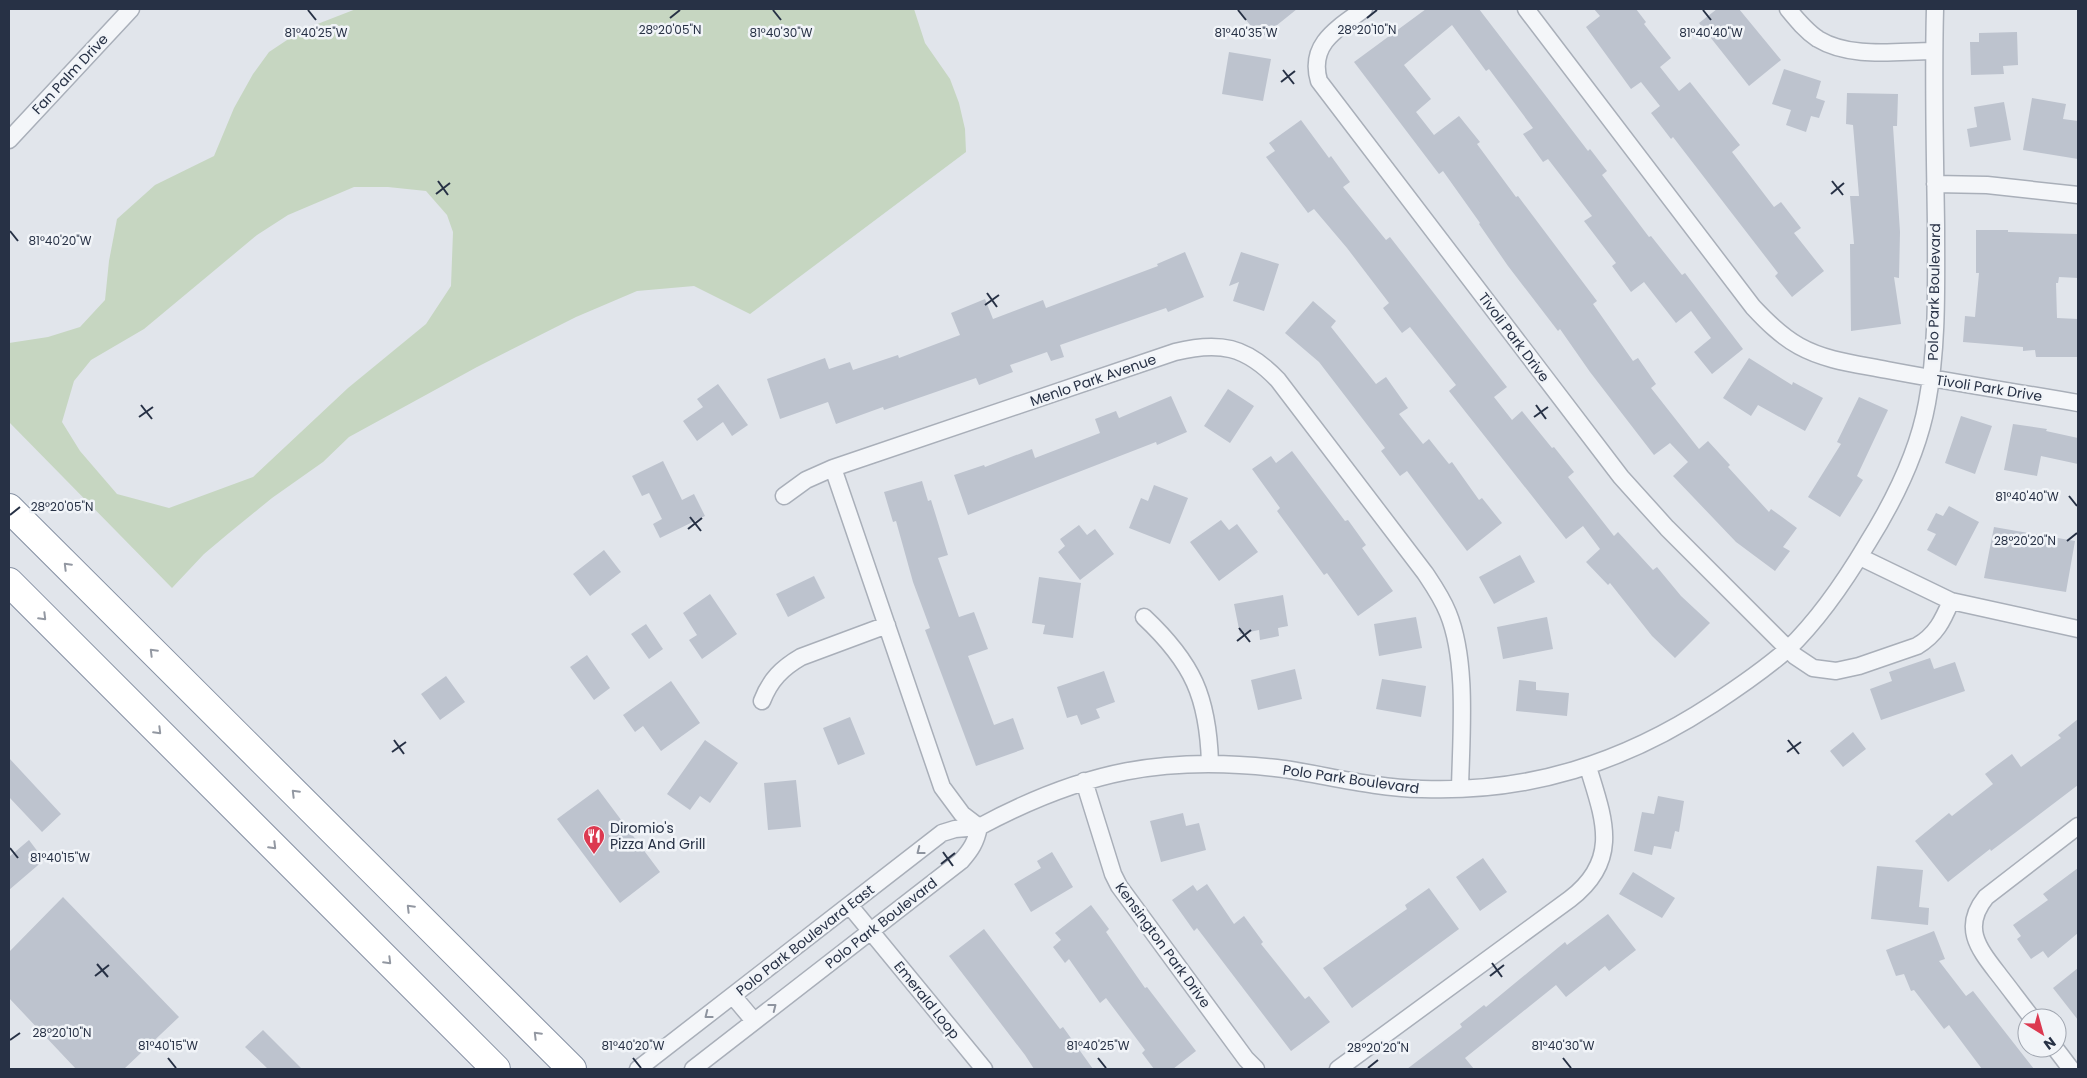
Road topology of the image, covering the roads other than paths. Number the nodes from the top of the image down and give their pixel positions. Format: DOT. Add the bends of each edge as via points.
graph roads {
  1 [pos="131,9"];
  2 [pos="1364,9"];
  3 [pos="1526,9"];
  4 [pos="1788,9"];
  5 [pos="1935,9"];
  6 [pos="1934,51"];
  7 [pos="9,140"];
  8 [pos="1935,184"];
  9 [pos="2078,195"];
  10 [pos="1931,378"];
  11 [pos="2078,403"];
  12 [pos="832,468"];
  13 [pos="784,496"];
  14 [pos="9,508"];
  15 [pos="1860,556"];
  16 [pos="9,582"];
  17 [pos="1952,601"];
  18 [pos="1144,617"];
  19 [pos="887,625"];
  20 [pos="2078,629"];
  21 [pos="1787,649"];
  22 [pos="762,701"];
  23 [pos="1210,763"];
  24 [pos="1588,767"];
  25 [pos="1084,781"];
  26 [pos="1460,789"];
  27 [pos="947,796"];
  28 [pos="2078,826"];
  29 [pos="979,828"];
  30 [pos="942,833"];
  31 [pos="850,906"];
  32 [pos="870,931"];
  33 [pos="733,996"];
  34 [pos="2024,1008"];
  35 [pos="754,1021"];
  36 [pos="2063,1058"];
  37 [pos="496,1069"];
  38 [pos="572,1069"];
  39 [pos="638,1069"];
  40 [pos="693,1069"];
  41 [pos="984,1069"];
  42 [pos="1256,1069"];
  43 [pos="1338,1069"];
  44 [pos="2072,1069"];
  1 -- 7 [label="street, Fan Palm Drive"];
  2 -- 21 [label="street, Tivoli Park Drive" via="1334,31 1320,49 1316,70 1322,86 1617,472 1667,528"];
  3 -- 10 [label="street, Tivoli Park Drive" via="1753,307 1774,329 1799,346 1827,357"];
  4 -- 6 [label="street" via="1817,38 1842,49"];
  5 -- 6 [label="street, Polo Park Boulevard"];
  6 -- 8 [label="street, Polo Park Boulevard"];
  8 -- 9 [label="street" via="1987,185"];
  8 -- 10 [label="street, Polo Park Boulevard" via="1936,318"];
  10 -- 11 [label="street, Tivoli Park Drive"];
  10 -- 15 [label="street, Polo Park Boulevard" via="1922,423 1909,463 1882,520"];
  12 -- 13 [label="street, Menlo Park Avenue" via="806,480"];
  12 -- 19 [label="street"];
  12 -- 26 [label="street, Menlo Park Avenue" via="1175,352 1209,346 1240,351 1255,359 1278,380 1442,599 1453,627 1460,679"];
  38 -- 14 [label="highway, one-way"];
  15 -- 17 [label="street"];
  15 -- 21 [label="street, Polo Park Boulevard" via="1819,613"];
  16 -- 37 [label="highway, one-way"];
  17 -- 20 [label="street"];
  17 -- 21 [label="street, Tivoli Park Drive" via="1938,628 1926,641 1859,666 1836,671 1820,670 1804,663"];
  18 -- 23 [label="street" via="1168,642 1197,687 1207,720"];
  19 -- 22 [label="street" via="801,657 772,681"];
  19 -- 27 [label="street"];
  21 -- 24 [label="street, Polo Park Boulevard" via="1745,682 1682,723 1646,743"];
  23 -- 25 [label="street, Polo Park Boulevard" via="1155,766"];
  23 -- 26 [label="street, Polo Park Boulevard" via="1282,769 1397,787"];
  24 -- 26 [label="street, Polo Park Boulevard" via="1528,782"];
  24 -- 43 [label="street" via="1603,820 1605,844 1598,866 1586,885"];
  25 -- 29 [label="street, Polo Park Boulevard" via="1032,800"];
  25 -- 42 [label="street, Kensington Park Drive" via="1119,886"];
  27 -- 29 [label="street"];
  27 -- 30 [label="street" via="949,810"];
  28 -- 34 [label="street" via="1986,897 1974,920 1974,935 1981,951"];
  29 -- 30 [label="street, Polo Park Boulevard East" via="955,828"];
  29 -- 32 [label="street, Polo Park Boulevard" via="970,851 961,861"];
  30 -- 31 [label="street, Polo Park Boulevard East, one-way"];
  31 -- 32 [label="street, Emerald Loop"];
  31 -- 33 [label="street, Polo Park Boulevard East"];
  35 -- 32 [label="street, Polo Park Boulevard, one-way"];
  32 -- 41 [label="street, Emerald Loop"];
  33 -- 35 [label="street"];
  33 -- 39 [label="street, Polo Park Boulevard East, one-way"];
  35 -- 40 [label="street, Polo Park Boulevard"];
  36 -- 44 [label="street"];
}
